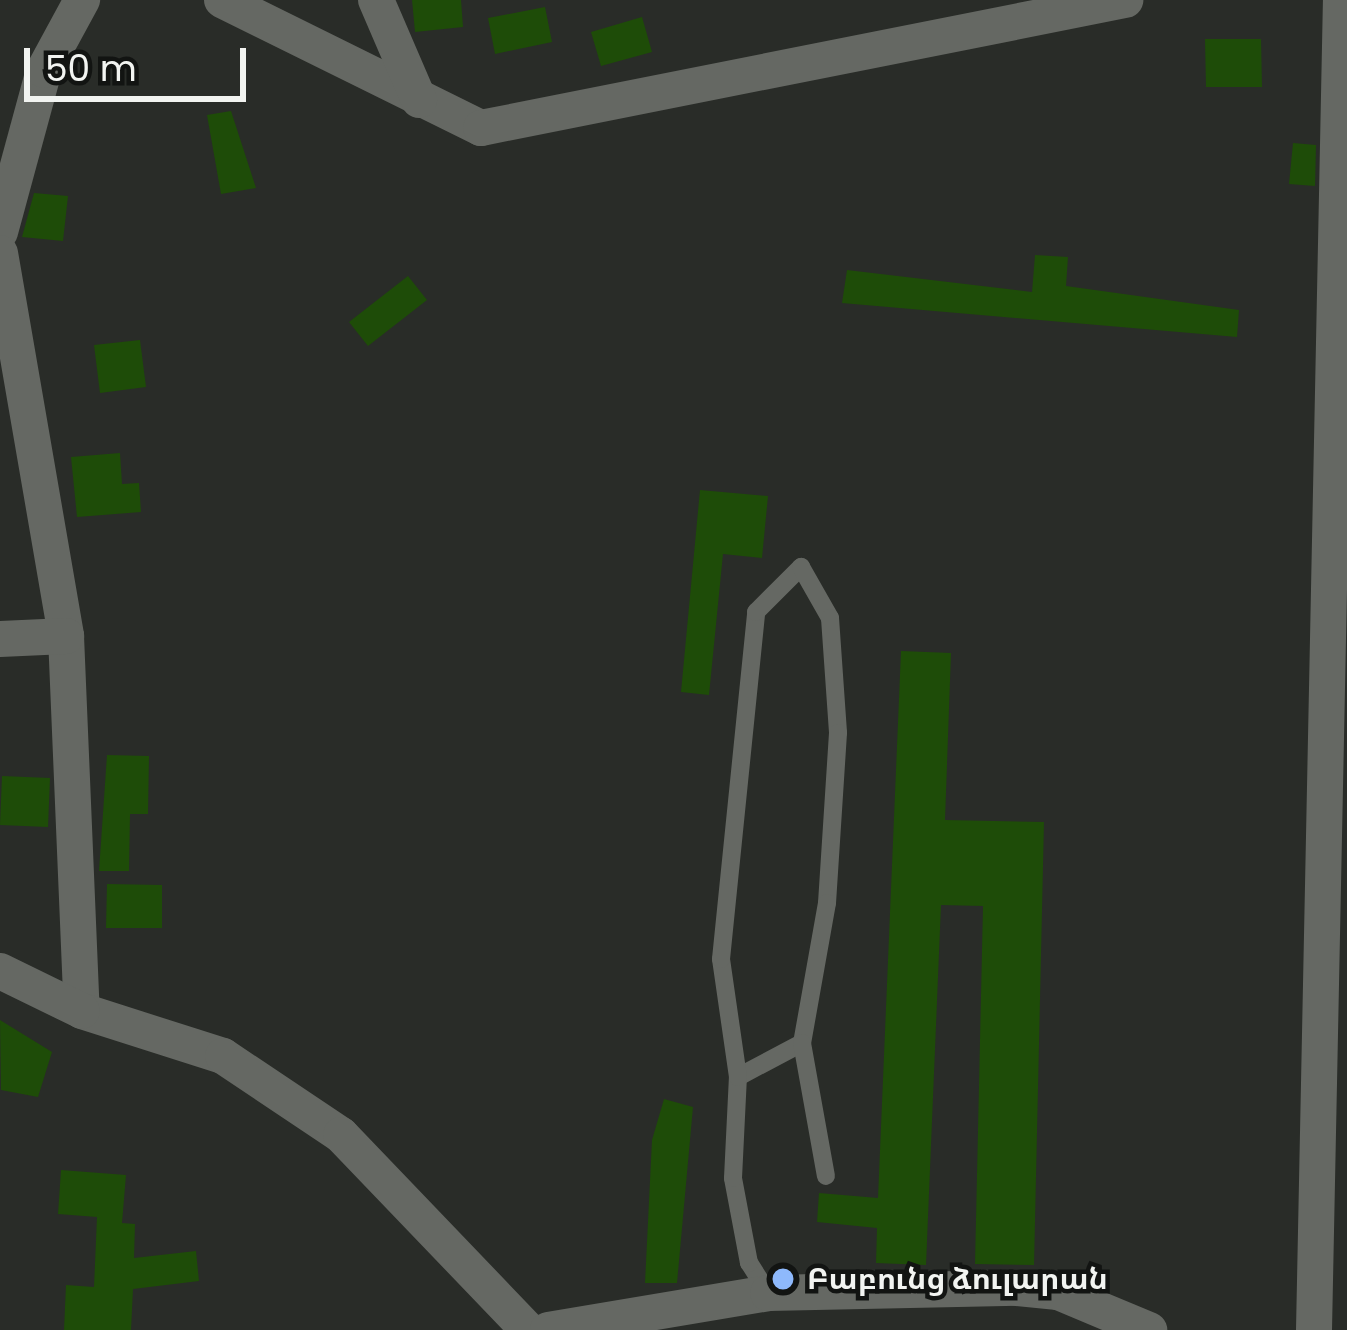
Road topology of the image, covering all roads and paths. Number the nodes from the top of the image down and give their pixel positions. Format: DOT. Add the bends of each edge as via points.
graph roads {
  1 [pos="82,0"];
  2 [pos="222,0"];
  3 [pos="376,0"];
  4 [pos="1125,0"];
  5 [pos="1341,0"];
  6 [pos="1344,43"];
  7 [pos="419,100"];
  8 [pos="7,176"];
  9 [pos="0,232"];
  10 [pos="0,253"];
  11 [pos="66,636"];
  12 [pos="0,639"];
  13 [pos="0,971"];
  14 [pos="82,1012"];
  15 [pos="802,1043"];
  16 [pos="738,1077"];
  17 [pos="826,1176"];
  18 [pos="767,1293"];
  19 [pos="527,1330"];
  20 [pos="548,1330"];
  21 [pos="1149,1330"];
  22 [pos="1314,1330"];
  1 -- 8 [label="street" via="44,70"];
  2 -- 7 [label="street"];
  3 -- 7 [label="street"];
  4 -- 7 [label="street" via="481,128"];
  5 -- 6 [label="street"];
  6 -- 22 [label="street"];
  8 -- 9 [label="street"];
  10 -- 11 [label="street"];
  11 -- 12 [label="street"];
  11 -- 14 [label="street"];
  13 -- 14 [label="street"];
  14 -- 19 [label="street" via="224,1056 341,1136"];
  15 -- 16 [label="lane"];
  15 -- 16 [label="lane" via="826,903 838,733 830,618 801,567 756,612 735,768 721,959"];
  15 -- 17 [label="lane"];
  16 -- 18 [label="lane" via="733,1178 749,1263"];
  18 -- 20 [label="street"];
  18 -- 21 [label="street" via="1017,1288 1058,1292"];
}
